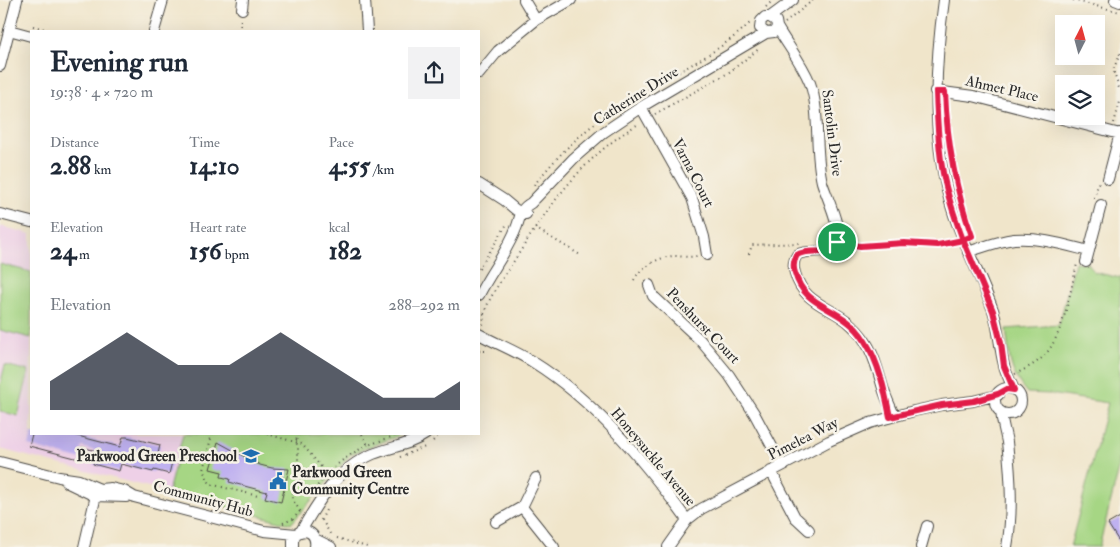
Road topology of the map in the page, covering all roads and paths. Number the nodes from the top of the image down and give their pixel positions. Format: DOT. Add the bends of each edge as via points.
graph roads {
  1 [pos="17,0"];
  2 [pos="163,0"];
  3 [pos="365,0"];
  4 [pos="524,0"];
  5 [pos="570,0"];
  6 [pos="793,0"];
  7 [pos="813,0"];
  8 [pos="944,0"];
  9 [pos="1073,0"];
  10 [pos="1115,0"];
  11 [pos="1120,2"];
  12 [pos="242,4"];
  13 [pos="1120,12"];
  14 [pos="536,20"];
  15 [pos="772,28"];
  16 [pos="9,30"];
  17 [pos="154,30"];
  18 [pos="240,30"];
  19 [pos="367,30"];
  20 [pos="30,36"];
  21 [pos="760,48"];
  22 [pos="1120,54"];
  23 [pos="0,66"];
  24 [pos="480,73"];
  25 [pos="1120,91"];
  26 [pos="936,92"];
  27 [pos="1120,102"];
  28 [pos="641,108"];
  29 [pos="647,119"];
  30 [pos="1117,133"];
  31 [pos="1103,179"];
  32 [pos="480,185"];
  33 [pos="1097,202"];
  34 [pos="523,212"];
  35 [pos="0,214"];
  36 [pos="30,222"];
  37 [pos="535,228"];
  38 [pos="963,240"];
  39 [pos="837,242"];
  40 [pos="800,243"];
  41 [pos="1085,250"];
  42 [pos="968,252"];
  43 [pos="749,254"];
  44 [pos="707,255"];
  45 [pos="582,256"];
  46 [pos="1086,262"];
  47 [pos="634,280"];
  48 [pos="649,285"];
  49 [pos="480,293"];
  50 [pos="484,314"];
  51 [pos="480,335"];
  52 [pos="480,342"];
  53 [pos="500,345"];
  54 [pos="1006,371"];
  55 [pos="1014,390"];
  56 [pos="999,393"];
  57 [pos="974,401"];
  58 [pos="999,409"];
  59 [pos="1013,413"];
  60 [pos="892,416"];
  61 [pos="212,435"];
  62 [pos="270,435"];
  63 [pos="298,435"];
  64 [pos="363,435"];
  65 [pos="397,435"];
  66 [pos="429,438"];
  67 [pos="1006,439"];
  68 [pos="296,441"];
  69 [pos="426,446"];
  70 [pos="394,458"];
  71 [pos="0,462"];
  72 [pos="782,465"];
  73 [pos="771,472"];
  74 [pos="327,474"];
  75 [pos="536,478"];
  76 [pos="96,492"];
  77 [pos="258,496"];
  78 [pos="328,506"];
  79 [pos="522,507"];
  80 [pos="315,516"];
  81 [pos="687,520"];
  82 [pos="496,522"];
  83 [pos="927,526"];
  84 [pos="810,530"];
  85 [pos="264,531"];
  86 [pos="298,533"];
  87 [pos="315,541"];
  88 [pos="84,547"];
  89 [pos="293,547"];
  90 [pos="331,547"];
  91 [pos="367,547"];
  92 [pos="554,547"];
  93 [pos="668,547"];
  94 [pos="921,547"];
  95 [pos="1007,547"];
  1 -- 16 [label="street"];
  2 -- 17 [label="street"];
  3 -- 19 [label="street"];
  4 -- 14 [label="street"];
  5 -- 14 [label="street"];
  6 -- 15 [label="street, Catherine Drive"];
  7 -- 15 [label="path" via="783,25 784,30"];
  8 -- 26 [label="street"];
  9 -- 13 [label="path"];
  10 -- 11 [label="street"];
  12 -- 18 [label="path"];
  14 -- 24 [label="street" via="498,51"];
  15 -- 28 [label="street, Catherine Drive"];
  15 -- 39 [label="street, Santolin Drive" via="802,64 810,85 816,106 820,171 834,213"];
  16 -- 20 [label="street"];
  16 -- 23 [label="street"];
  21 -- 29 [label="path" via="728,73"];
  22 -- 25 [label="path" via="1113,70"];
  26 -- 30 [label="street, Ahmet Place" via="974,96"];
  26 -- 38 [label="street" via="943,174"];
  27 -- 30 [label="path"];
  28 -- 29 [label="street, Varna Court"];
  28 -- 34 [label="street, Catherine Drive" via="604,132 574,158"];
  29 -- 37 [label="path" via="589,161 557,196"];
  29 -- 44 [label="street, Varna Court" via="692,198"];
  30 -- 31 [label="street"];
  31 -- 33 [label="path"];
  32 -- 34 [label="street"];
  33 -- 41 [label="street"];
  34 -- 49 [label="street" via="506,250"];
  35 -- 36 [label="street"];
  37 -- 45 [label="path"];
  37 -- 50 [label="path"];
  38 -- 39 [label="path" via="938,245 860,246"];
  38 -- 42 [label="street"];
  39 -- 60 [label="street" via="827,251 797,255 794,264 796,277 808,297 846,320 865,341 872,353"];
  40 -- 43 [label="path" via="752,245"];
  41 -- 42 [label="street" via="1037,240 1014,239"];
  41 -- 46 [label="street"];
  41 -- 54 [label="path" via="1058,336 1045,355 1033,364 1016,374"];
  42 -- 54 [label="street" via="993,311"];
  44 -- 47 [label="path" via="660,260 642,269"];
  48 -- 72 [label="street, Penshurst Court" via="653,296 700,340 729,376 754,413"];
  51 -- 53 [label="street, Honeysuckle Avenue"];
  52 -- 53 [label="street, Honeysuckle Avenue"];
  53 -- 81 [label="street, Honeysuckle Avenue" via="534,362 556,378 614,430"];
  54 -- 55 [label="street"];
  54 -- 56 [label="street"];
  55 -- 56 [label="street"];
  55 -- 59 [label="street" via="1020,396 1021,404"];
  56 -- 57 [label="street, Pimelea Way"];
  56 -- 58 [label="street"];
  57 -- 58 [label="street, Pimelea Way"];
  57 -- 60 [label="street, Pimelea Way"];
  58 -- 59 [label="street"];
  58 -- 67 [label="street"];
  59 -- 67 [label="street"];
  60 -- 72 [label="street, Pimelea Way" via="845,434"];
  61 -- 77 [label="path" via="203,470 210,484"];
  62 -- 68 [label="path"];
  63 -- 68 [label="path"];
  64 -- 65 [label="path" via="368,445"];
  66 -- 80 [label="street" via="371,455 350,467 334,482"];
  67 -- 95 [label="street" via="1012,506"];
  68 -- 74 [label="path"];
  68 -- 80 [label="path" via="298,477 292,496 300,511"];
  69 -- 70 [label="path"];
  71 -- 76 [label="street, Community Hub" via="59,478 88,482"];
  72 -- 73 [label="street, Pimelea Way"];
  73 -- 81 [label="street, Pimelea Way" via="713,501"];
  73 -- 84 [label="street" via="795,517"];
  75 -- 79 [label="street"];
  76 -- 85 [label="street, Community Hub" via="124,491 134,497"];
  76 -- 88 [label="street"];
  78 -- 80 [label="path"];
  79 -- 82 [label="street"];
  79 -- 92 [label="street"];
  80 -- 86 [label="street"];
  80 -- 87 [label="street"];
  80 -- 91 [label="path" via="332,537"];
  81 -- 93 [label="street, Pimelea Way"];
  83 -- 94 [label="street"];
  85 -- 86 [label="street, Community Hub"];
  85 -- 89 [label="street, Community Hub"];
  86 -- 87 [label="street, Community Hub" via="308,532"];
  86 -- 89 [label="street" via="292,540"];
  87 -- 90 [label="street"];
}
